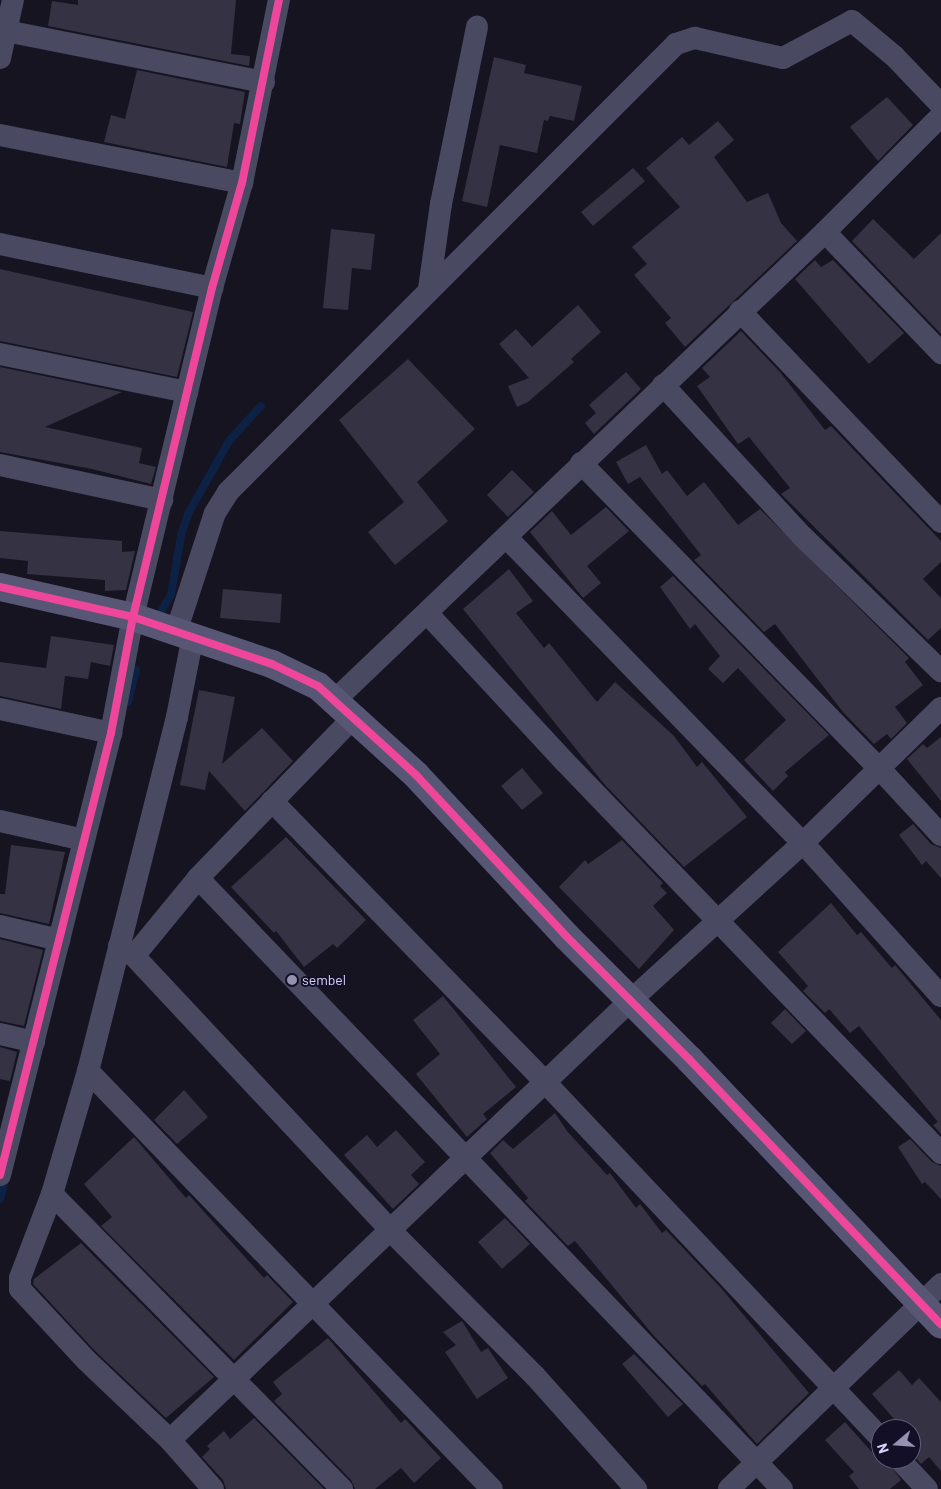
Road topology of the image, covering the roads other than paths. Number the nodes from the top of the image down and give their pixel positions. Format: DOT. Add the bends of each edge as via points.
graph roads {
  1 [pos="13,0"];
  2 [pos="280,0"];
  3 [pos="477,27"];
  4 [pos="6,31"];
  5 [pos="0,58"];
  6 [pos="264,82"];
  7 [pos="941,105"];
  8 [pos="941,116"];
  9 [pos="0,135"];
  10 [pos="242,183"];
  11 [pos="825,232"];
  12 [pos="0,244"];
  13 [pos="212,288"];
  14 [pos="429,289"];
  15 [pos="740,311"];
  16 [pos="941,353"];
  17 [pos="0,354"];
  18 [pos="663,385"];
  19 [pos="188,392"];
  20 [pos="581,463"];
  21 [pos="0,465"];
  22 [pos="162,500"];
  23 [pos="941,522"];
  24 [pos="506,537"];
  25 [pos="0,587"];
  26 [pos="427,613"];
  27 [pos="133,617"];
  28 [pos="185,634"];
  29 [pos="941,671"];
  30 [pos="345,708"];
  31 [pos="941,708"];
  32 [pos="0,710"];
  33 [pos="110,733"];
  34 [pos="880,769"];
  35 [pos="272,801"];
  36 [pos="0,821"];
  37 [pos="941,835"];
  38 [pos="84,840"];
  39 [pos="803,843"];
  40 [pos="198,878"];
  41 [pos="719,919"];
  42 [pos="0,926"];
  43 [pos="59,940"];
  44 [pos="127,951"];
  45 [pos="941,996"];
  46 [pos="630,1001"];
  47 [pos="0,1034"];
  48 [pos="34,1042"];
  49 [pos="88,1071"];
  50 [pos="545,1082"];
  51 [pos="3,1152"];
  52 [pos="941,1153"];
  53 [pos="467,1156"];
  54 [pos="0,1175"];
  55 [pos="52,1194"];
  56 [pos="390,1230"];
  57 [pos="941,1284"];
  58 [pos="313,1303"];
  59 [pos="921,1303"];
  60 [pos="941,1325"];
  61 [pos="236,1380"];
  62 [pos="835,1389"];
  63 [pos="871,1428"];
  64 [pos="170,1440"];
  65 [pos="757,1462"];
  66 [pos="908,1469"];
  67 [pos="213,1489"];
  68 [pos="342,1489"];
  69 [pos="492,1489"];
  70 [pos="636,1489"];
  71 [pos="729,1489"];
  72 [pos="782,1489"];
  73 [pos="927,1489"];
  1 -- 4 [label="street"];
  2 -- 6 [label="street"];
  3 -- 14 [label="street" via="441,204"];
  4 -- 5 [label="street"];
  4 -- 6 [label="street"];
  6 -- 10 [label="street"];
  7 -- 14 [label="street" via="894,56 852,21 783,58 686,39 676,44"];
  8 -- 11 [label="street"];
  9 -- 10 [label="street"];
  10 -- 13 [label="street"];
  11 -- 15 [label="street"];
  11 -- 16 [label="street"];
  12 -- 13 [label="street"];
  13 -- 19 [label="street"];
  14 -- 28 [label="street" via="228,492 215,513"];
  15 -- 18 [label="street"];
  15 -- 23 [label="street"];
  17 -- 19 [label="street"];
  18 -- 20 [label="street"];
  18 -- 29 [label="street" via="802,536"];
  19 -- 22 [label="street"];
  20 -- 24 [label="street"];
  20 -- 34 [label="street"];
  21 -- 22 [label="street"];
  22 -- 27 [label="street"];
  24 -- 26 [label="street"];
  24 -- 39 [label="street"];
  25 -- 27 [label="street"];
  26 -- 30 [label="street"];
  26 -- 41 [label="street" via="564,761"];
  27 -- 28 [label="street"];
  27 -- 33 [label="street"];
  28 -- 30 [label="street" via="296,674"];
  28 -- 44 [label="street" via="174,726"];
  30 -- 35 [label="street"];
  30 -- 46 [label="street" via="416,775"];
  31 -- 34 [label="street"];
  32 -- 33 [label="street"];
  33 -- 38 [label="street"];
  34 -- 37 [label="street"];
  34 -- 39 [label="street"];
  35 -- 40 [label="street"];
  35 -- 50 [label="street"];
  36 -- 38 [label="street"];
  38 -- 43 [label="street"];
  39 -- 41 [label="street"];
  39 -- 45 [label="street"];
  40 -- 44 [label="street"];
  40 -- 53 [label="street"];
  41 -- 46 [label="street"];
  41 -- 52 [label="street"];
  42 -- 43 [label="street"];
  43 -- 48 [label="street"];
  44 -- 49 [label="street"];
  44 -- 56 [label="street"];
  46 -- 50 [label="street"];
  46 -- 59 [label="street"];
  47 -- 48 [label="street"];
  48 -- 51 [label="street"];
  49 -- 55 [label="street"];
  49 -- 58 [label="street"];
  50 -- 53 [label="street"];
  50 -- 62 [label="street"];
  51 -- 54 [label="street"];
  53 -- 56 [label="street"];
  53 -- 65 [label="street"];
  55 -- 61 [label="street"];
  55 -- 64 [label="street" via="20,1278 20,1289 86,1360"];
  56 -- 58 [label="street"];
  56 -- 70 [label="street" via="535,1376"];
  57 -- 59 [label="street"];
  58 -- 61 [label="street"];
  58 -- 69 [label="street"];
  59 -- 60 [label="street"];
  59 -- 62 [label="street"];
  61 -- 64 [label="street"];
  61 -- 68 [label="street"];
  62 -- 63 [label="street"];
  62 -- 65 [label="street"];
  64 -- 67 [label="street"];
  65 -- 71 [label="street"];
  65 -- 72 [label="street"];
  66 -- 73 [label="street"];
}
